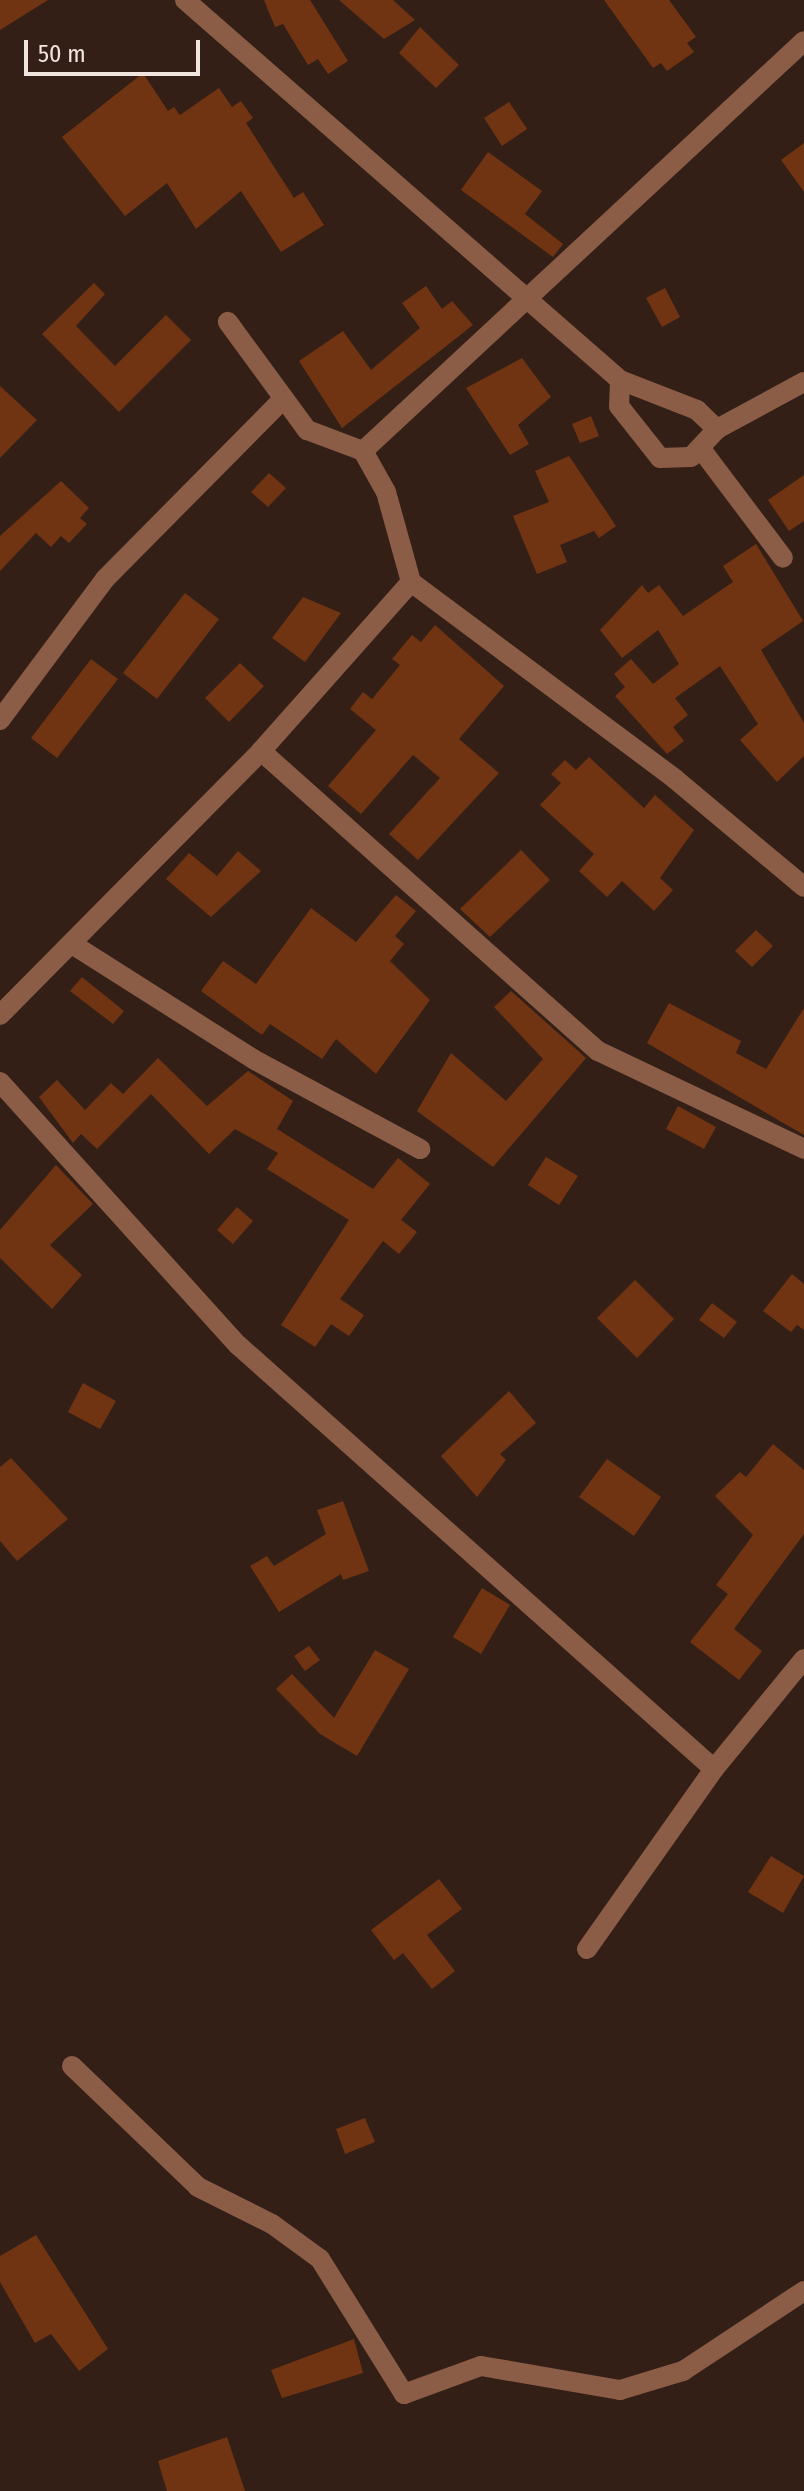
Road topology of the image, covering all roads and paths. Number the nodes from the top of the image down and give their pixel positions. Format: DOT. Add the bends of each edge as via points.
graph roads {
  1 [pos="185,0"];
  2 [pos="804,41"];
  3 [pos="534,299"];
  4 [pos="228,322"];
  5 [pos="620,380"];
  6 [pos="804,382"];
  7 [pos="282,400"];
  8 [pos="717,429"];
  9 [pos="701,449"];
  10 [pos="363,451"];
  11 [pos="783,558"];
  12 [pos="411,582"];
  13 [pos="0,720"];
  14 [pos="261,751"];
  15 [pos="804,887"];
  16 [pos="72,944"];
  17 [pos="0,1015"];
  18 [pos="0,1082"];
  19 [pos="420,1149"];
  20 [pos="804,1149"];
  21 [pos="804,1659"];
  22 [pos="714,1769"];
  23 [pos="587,1949"];
  24 [pos="72,2066"];
  25 [pos="804,2291"];
  1 -- 3 [label="street"];
  2 -- 3 [label="street"];
  3 -- 5 [label="street"];
  3 -- 10 [label="street"];
  4 -- 7 [label="street"];
  5 -- 8 [label="street" via="697,410"];
  5 -- 9 [label="street" via="619,406 660,458 691,457"];
  6 -- 8 [label="street"];
  7 -- 10 [label="street" via="307,430"];
  7 -- 13 [label="street" via="105,579"];
  8 -- 9 [label="street"];
  9 -- 11 [label="street"];
  10 -- 12 [label="street" via="386,492"];
  12 -- 14 [label="street"];
  12 -- 15 [label="street" via="675,779"];
  14 -- 16 [label="street"];
  14 -- 20 [label="street" via="598,1051"];
  16 -- 17 [label="street"];
  16 -- 19 [label="street" via="253,1059"];
  18 -- 22 [label="street" via="238,1345"];
  21 -- 22 [label="street"];
  22 -- 23 [label="street"];
  24 -- 25 [label="street" via="198,2187 272,2224 320,2259 404,2394 481,2366 620,2390 683,2371"];
}
